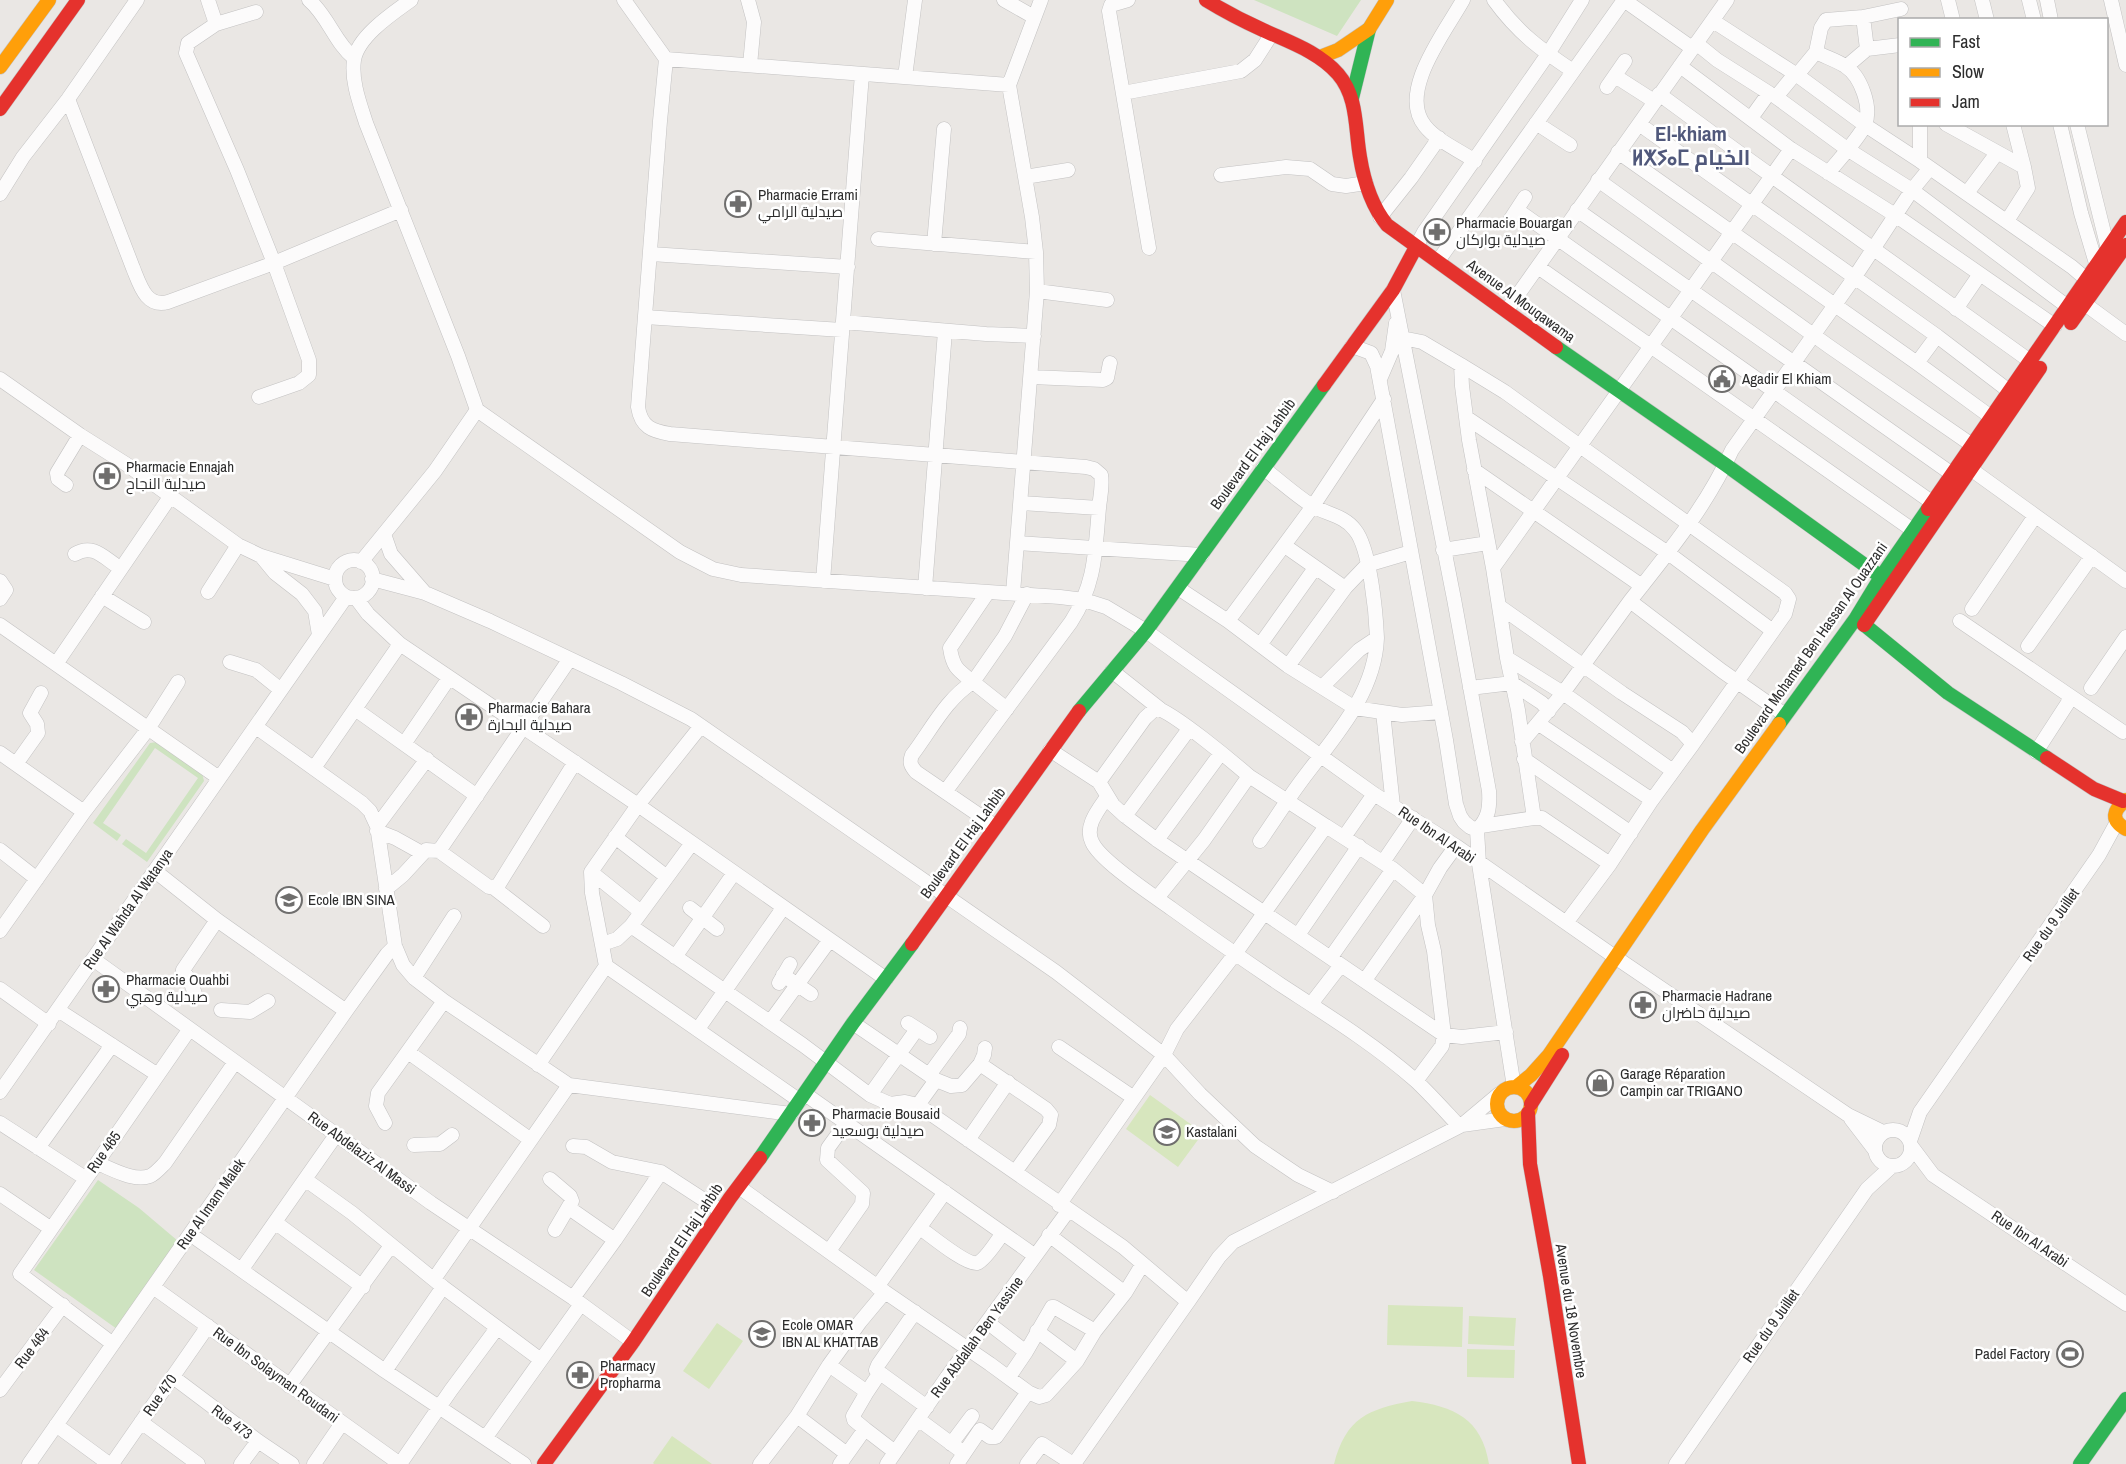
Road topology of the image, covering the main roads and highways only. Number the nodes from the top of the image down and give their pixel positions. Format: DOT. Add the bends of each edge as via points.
graph roads {
  1 [pos="49,0"];
  2 [pos="78,0"];
  3 [pos="1206,0"];
  4 [pos="1388,0"];
  5 [pos="1369,29"];
  6 [pos="1320,57"];
  7 [pos="0,67"];
  8 [pos="1352,98"];
  9 [pos="0,109"];
  10 [pos="2126,222"];
  11 [pos="2126,245"];
  12 [pos="1416,247"];
  13 [pos="2096,264"];
  14 [pos="2095,282"];
  15 [pos="1887,581"];
  16 [pos="1860,621"];
  17 [pos="2094,789"];
  18 [pos="2125,800"];
  19 [pos="2121,825"];
  20 [pos="1620,960"];
  21 [pos="1515,1087"];
  22 [pos="1530,1108"];
  23 [pos="1508,1120"];
  24 [pos="1530,1164"];
  25 [pos="2126,1399"];
  26 [pos="544,1464"];
  27 [pos="1579,1464"];
  28 [pos="2080,1464"];
  1 -- 7 [label="main road"];
  2 -- 9 [label="main road"];
  3 -- 6 [label="main road, Avenue Al Mouqawama"];
  4 -- 5 [label="main road"];
  5 -- 6 [label="main road"];
  5 -- 8 [label="main road"];
  6 -- 8 [label="main road, Avenue Al Mouqawama" via="1345,82"];
  8 -- 12 [label="main road, Avenue Al Mouqawama" via="1373,205 1380,217"];
  10 -- 13 [label="main road"];
  11 -- 14 [label="main road, Boulevard Mohamed Ben Hassan Al Ouazzani"];
  12 -- 15 [label="main road, Avenue Al Mouqawama"];
  12 -- 26 [label="main road, Boulevard El Haj Lahbib" via="1393,290 1178,588 995,826"];
  14 -- 15 [label="main road, Boulevard Mohamed Ben Hassan Al Ouazzani" via="2085,304 1971,470"];
  14 -- 15 [label="main road, Boulevard Mohamed Ben Hassan Al Ouazzani" via="2068,307 2009,391 1914,531"];
  15 -- 16 [label="main road, Boulevard Mohamed Ben Hassan Al Ouazzani"];
  16 -- 17 [label="main road" via="1948,693"];
  16 -- 20 [label="main road, Boulevard Mohamed Ben Hassan Al Ouazzani" via="1775,747"];
  16 -- 20 [label="main road, Boulevard Mohamed Ben Hassan Al Ouazzani" via="1785,715 1702,830"];
  17 -- 18 [label="main road"];
  17 -- 19 [label="main road"];
  18 -- 19 [label="main road" via="2117,807"];
  20 -- 21 [label="main road, Boulevard Mohamed Ben Hassan Al Ouazzani" via="1549,1055"];
  20 -- 22 [label="main road, Boulevard Mohamed Ben Hassan Al Ouazzani"];
  21 -- 22 [label="main road" via="1527,1093"];
  21 -- 23 [label="main road" via="1504,1090 1497,1100 1498,1111"];
  22 -- 23 [label="main road" via="1521,1120"];
  22 -- 24 [label="main road, Avenue du 18 Novembre"];
  23 -- 24 [label="main road, Avenue du 18 Novembre"];
  24 -- 27 [label="main road, Avenue du 18 Novembre"];
  25 -- 28 [label="main road"];
}
